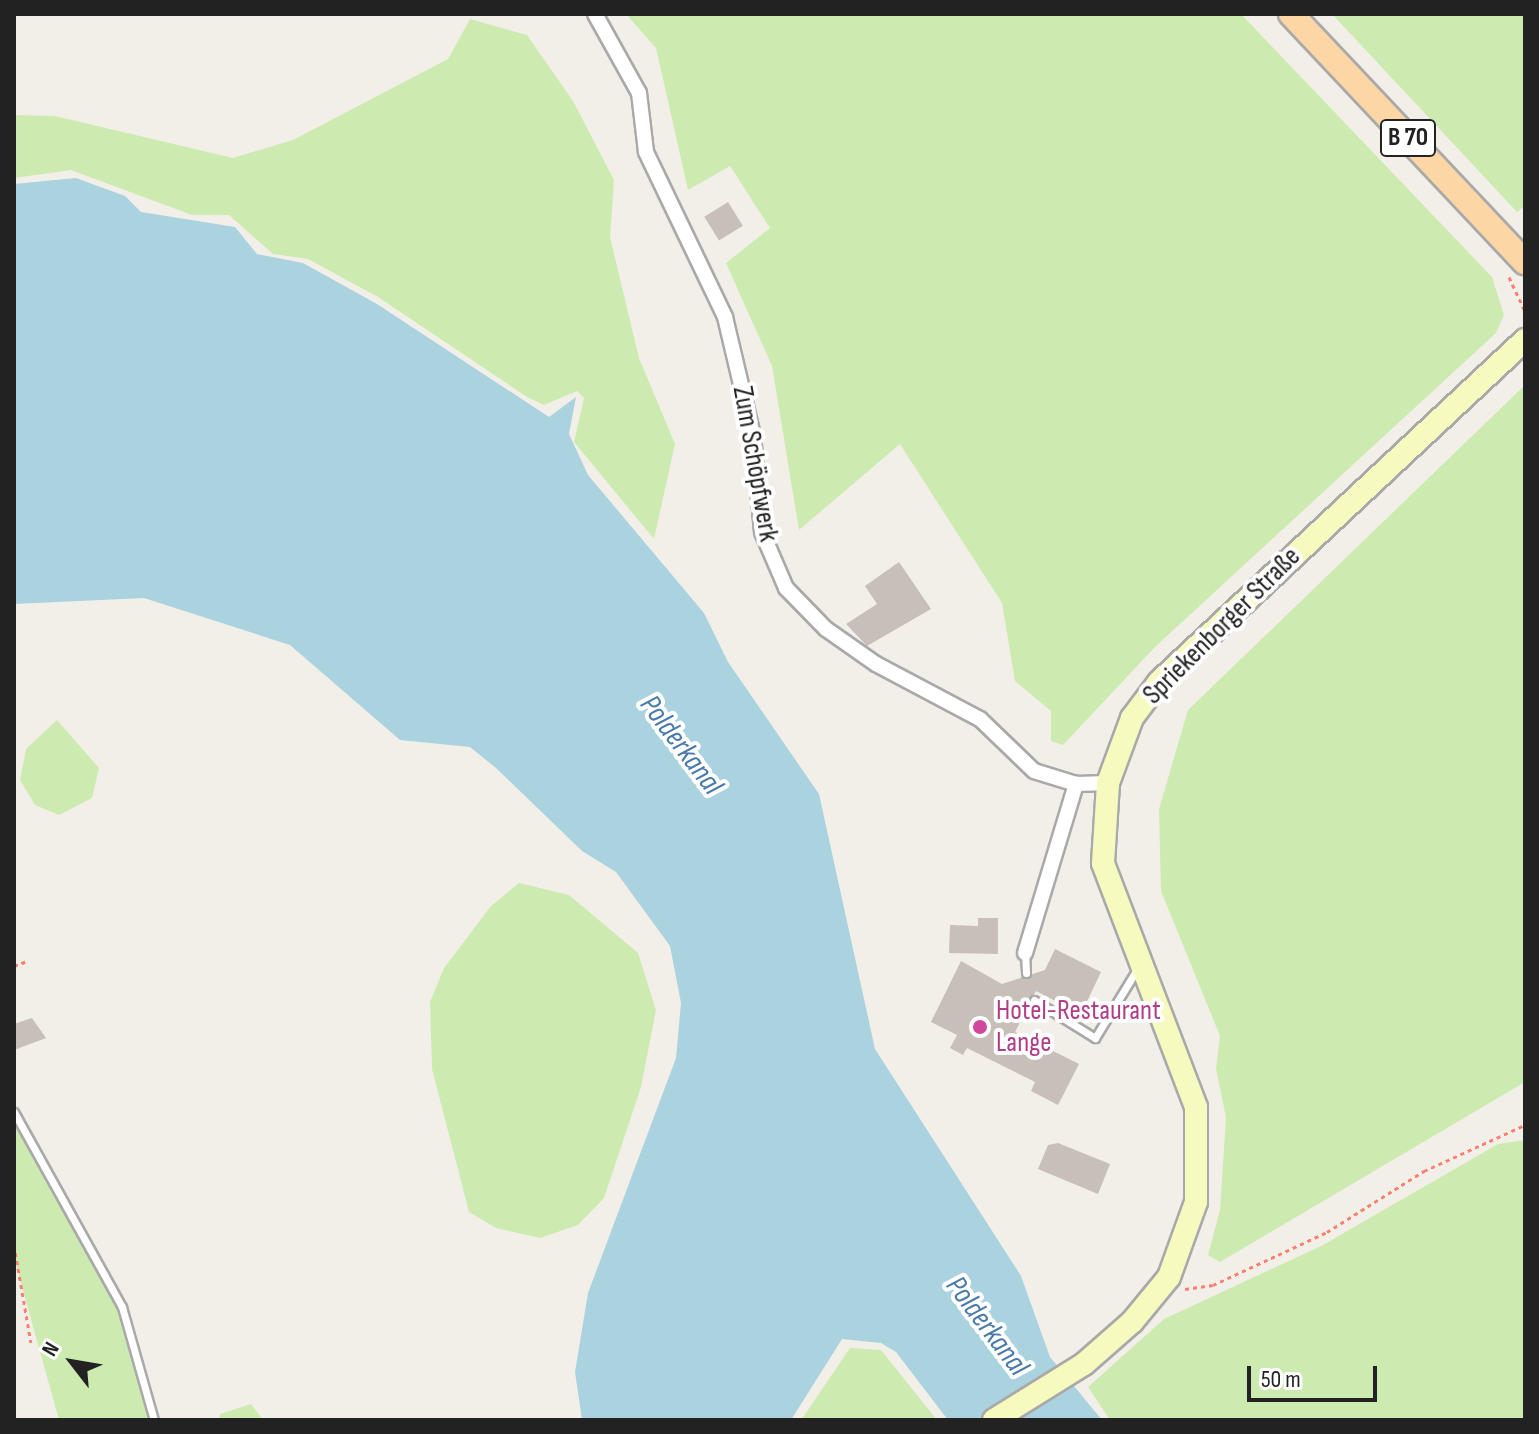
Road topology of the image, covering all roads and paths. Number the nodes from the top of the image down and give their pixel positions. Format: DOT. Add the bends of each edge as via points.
graph roads {
  1 [pos="595,14"];
  2 [pos="1291,14"];
  3 [pos="1525,262"];
  4 [pos="1525,340"];
  5 [pos="1108,783"];
  6 [pos="1076,784"];
  7 [pos="1025,953"];
  8 [pos="27,961"];
  9 [pos="1140,964"];
  10 [pos="14,966"];
  11 [pos="1026,973"];
  12 [pos="1034,1000"];
  13 [pos="14,1112"];
  14 [pos="1525,1125"];
  15 [pos="14,1245"];
  16 [pos="1158,1293"];
  17 [pos="31,1343"];
  18 [pos="154,1420"];
  19 [pos="994,1420"];
  1 -- 6 [label="street, Zum Schöpfwerk" via="639,93 646,152 725,317 753,435 762,532 786,588 826,629 876,664 980,719 1034,771"];
  2 -- 3 [label="main road, B 70"];
  4 -- 5 [label="street, Spriekenborger Straße" via="1159,682 1132,718"];
  5 -- 6 [label="street, Zum Schöpfwerk"];
  5 -- 9 [label="street, Spriekenborger Straße" via="1104,872"];
  6 -- 7 [label="street"];
  7 -- 11 [label="lane"];
  8 -- 10 [label="path"];
  9 -- 12 [label="lane" via="1095,1038"];
  9 -- 16 [label="street, Spriekenborger Straße" via="1180,1057 1200,1138 1187,1235"];
  13 -- 18 [label="lane" via="122,1307"];
  14 -- 16 [label="path" via="1485,1138 1327,1232 1213,1285"];
  15 -- 17 [label="path"];
  16 -- 19 [label="street, Spriekenborger Straße" via="1084,1364"];
}
